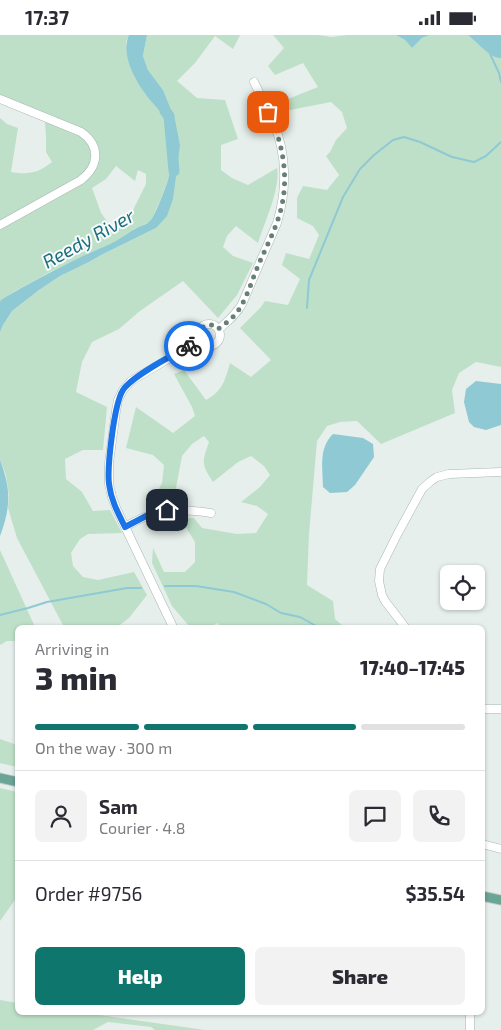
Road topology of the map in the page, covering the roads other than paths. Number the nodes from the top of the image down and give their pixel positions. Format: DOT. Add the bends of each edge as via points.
graph roads {
  1 [pos="254,82"];
  2 [pos="0,99"];
  3 [pos="0,225"];
  4 [pos="218,329"];
  5 [pos="200,340"];
  6 [pos="501,473"];
  7 [pos="211,513"];
  8 [pos="125,527"];
  9 [pos="172,625"];
  10 [pos="403,625"];
  11 [pos="485,709"];
  12 [pos="501,709"];
  13 [pos="0,777"];
  14 [pos="15,781"];
  15 [pos="485,845"];
  16 [pos="501,849"];
  17 [pos="485,897"];
  18 [pos="501,901"];
  19 [pos="470,1015"];
  20 [pos="470,1030"];
  1 -- 4 [label="street" via="280,141 285,179 283,199 277,223 242,304"];
  2 -- 3 [label="street" via="81,132 92,142 95,160 92,170 81,180"];
  4 -- 5 [label="street" via="210,324 203,326 199,332"];
  4 -- 5 [label="street" via="220,337 214,345"];
  5 -- 8 [label="street" via="131,381 118,400 108,474 112,497"];
  6 -- 10 [label="street" via="449,473 431,481 416,499 384,559 379,575 385,601"];
  7 -- 8 [label="street" via="167,510"];
  8 -- 9 [label="street"];
  11 -- 12 [label="street"];
  13 -- 14 [label="main road"];
  15 -- 16 [label="street"];
  17 -- 18 [label="main road"];
  19 -- 20 [label="street"];
}
